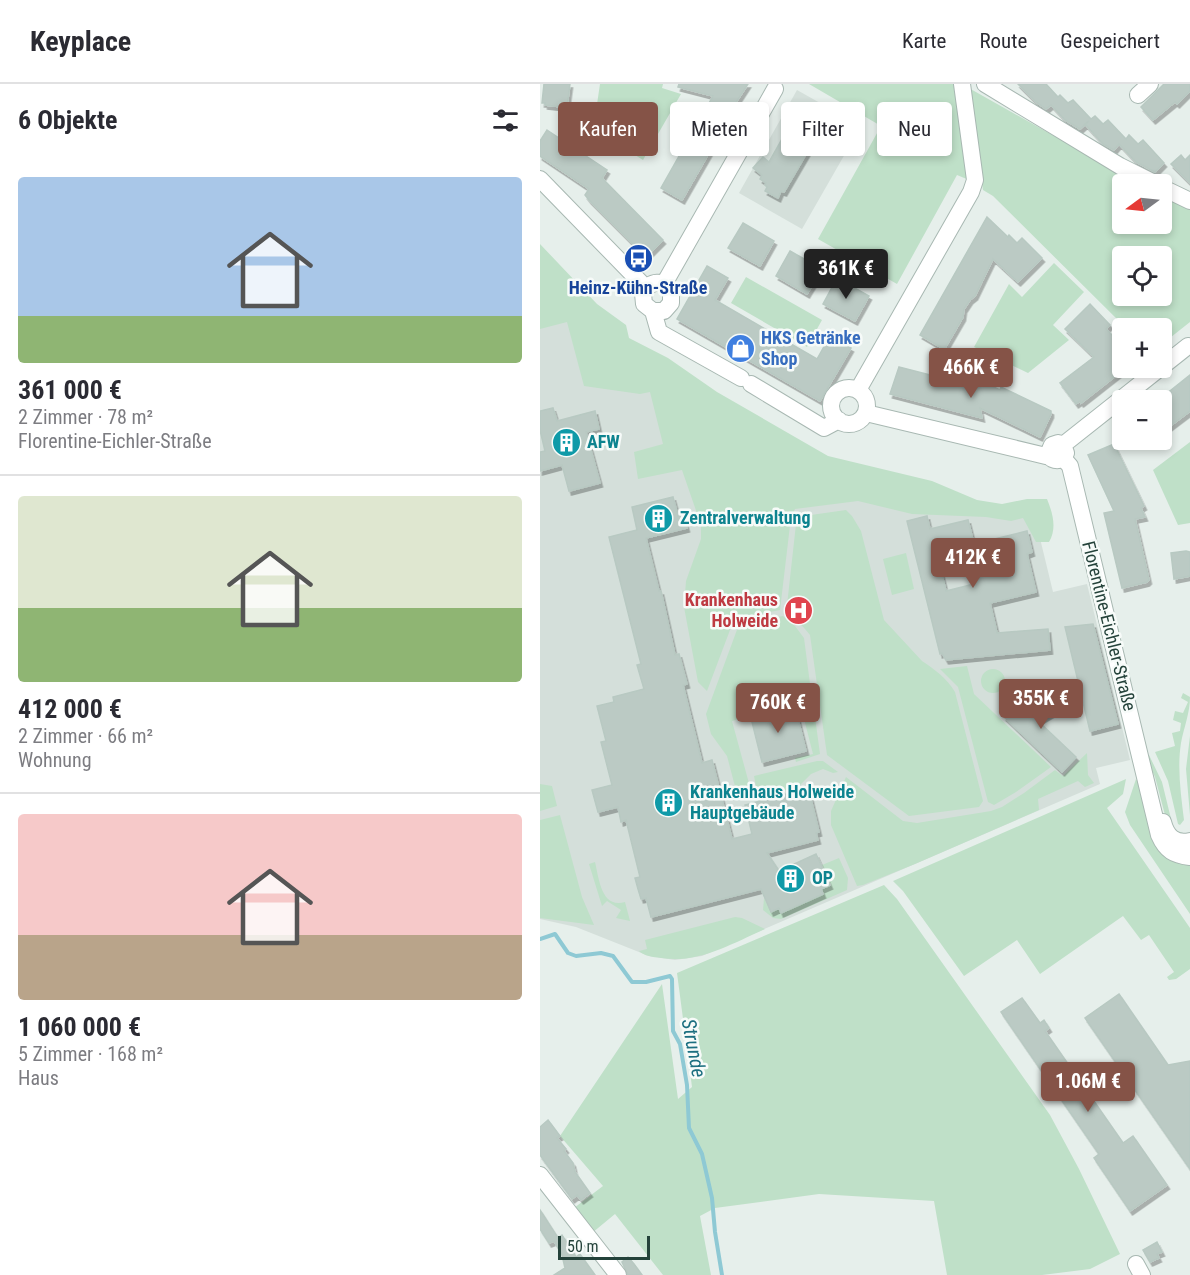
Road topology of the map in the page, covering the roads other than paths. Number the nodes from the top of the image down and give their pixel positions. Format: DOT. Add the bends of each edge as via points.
graph roads {
  1 [pos="962,84"];
  2 [pos="985,84"];
  3 [pos="775,90"];
  4 [pos="1136,174"];
  5 [pos="540,179"];
  6 [pos="1172,192"];
  7 [pos="1190,201"];
  8 [pos="664,284"];
  9 [pos="646,288"];
  10 [pos="653,311"];
  11 [pos="1188,346"];
  12 [pos="858,390"];
  13 [pos="866,413"];
  14 [pos="839,420"];
  15 [pos="1059,453"];
  16 [pos="1150,796"];
  17 [pos="1190,841"];
  18 [pos="1190,857"];
  19 [pos="540,1175"];
  20 [pos="618,1275"];
  1 -- 12 [label="street" via="975,180 971,192"];
  2 -- 4 [label="street"];
  3 -- 8 [label="street"];
  5 -- 9 [label="street"];
  6 -- 7 [label="street"];
  8 -- 9 [label="street" via="654,283"];
  8 -- 10 [label="street" via="671,292 671,303 664,311"];
  9 -- 10 [label="street" via="644,304"];
  10 -- 14 [label="street" via="659,332 824,428"];
  11 -- 15 [label="street"];
  12 -- 13 [label="street" via="867,402"];
  12 -- 14 [label="street" via="846,388 836,394 832,411"];
  13 -- 14 [label="street" via="854,423"];
  13 -- 15 [label="street"];
  15 -- 16 [label="street, Florentine-Eichler-Straße" via="1070,466"];
  16 -- 17 [label="street, Florentine-Eichler-Straße" via="1170,838"];
  16 -- 18 [label="street, Florentine-Eichler-Straße" via="1163,844 1168,851"];
  19 -- 20 [label="street"];
}
